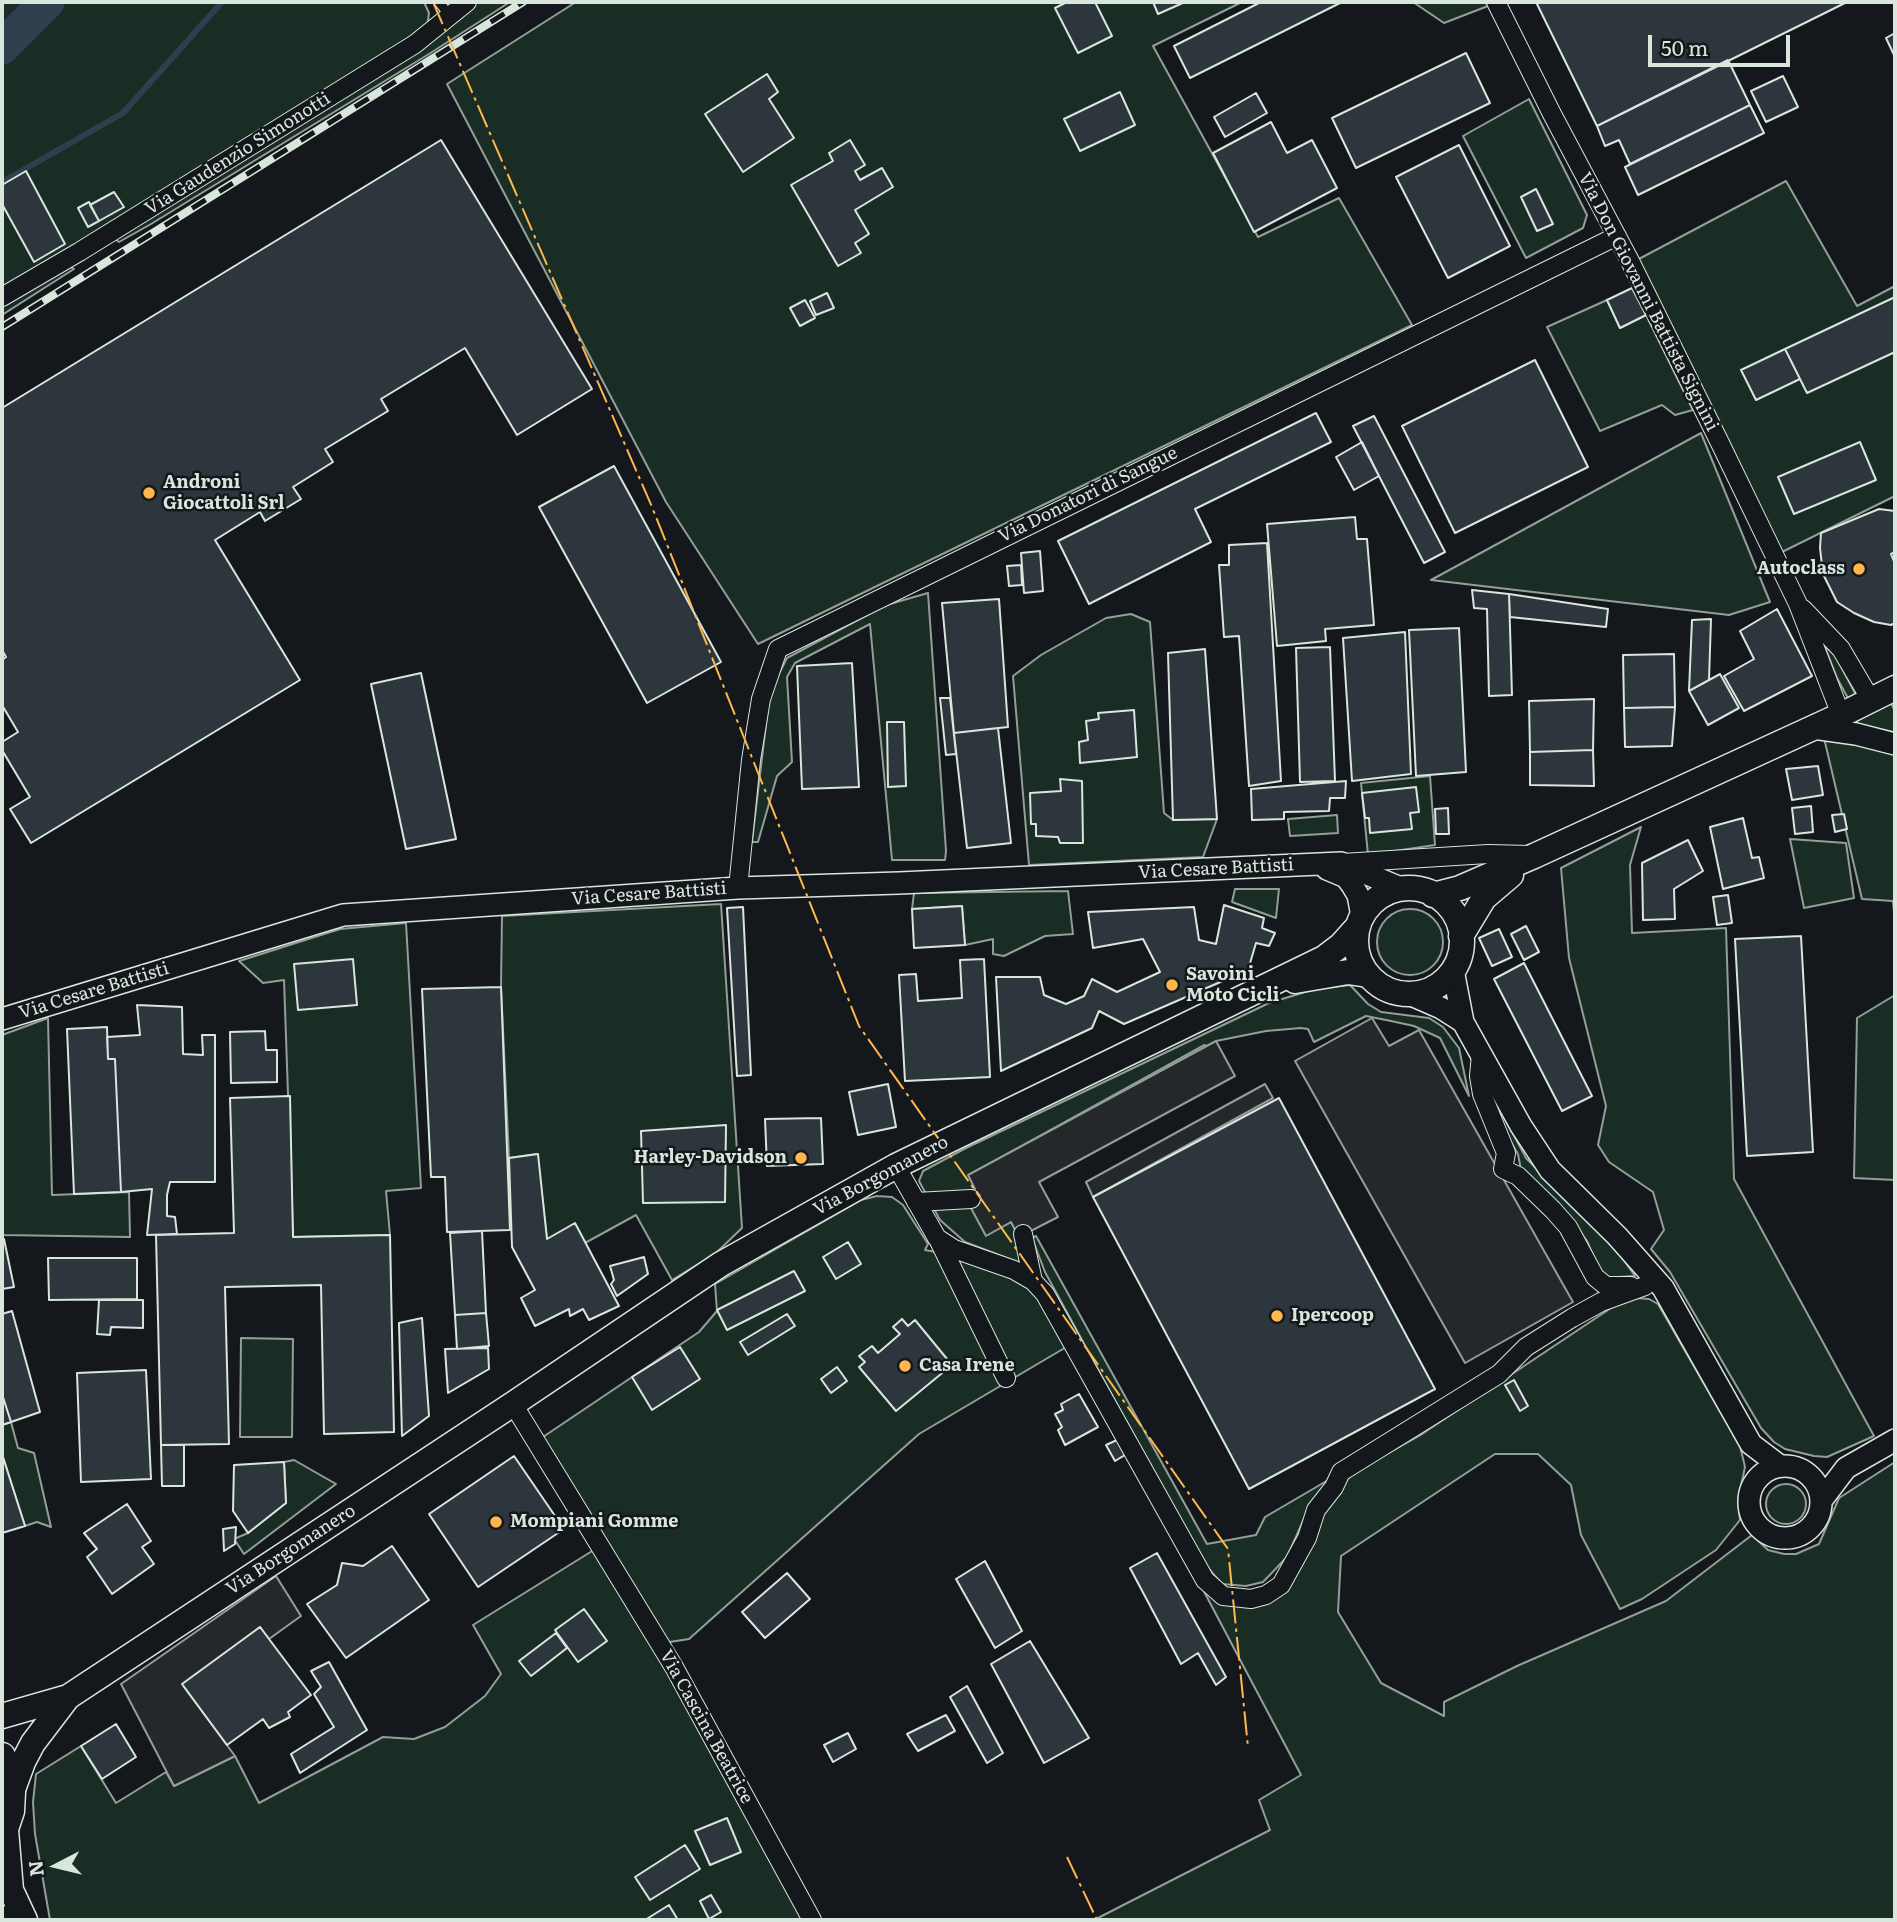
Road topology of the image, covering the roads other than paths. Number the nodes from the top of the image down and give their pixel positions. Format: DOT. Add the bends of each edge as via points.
graph roads {
  1 [pos="467,2"];
  2 [pos="1496,2"];
  3 [pos="444,9"];
  4 [pos="1617,236"];
  5 [pos="2,297"];
  6 [pos="1797,604"];
  7 [pos="1888,693"];
  8 [pos="1842,715"];
  9 [pos="1813,728"];
  10 [pos="1895,744"];
  11 [pos="1534,856"];
  12 [pos="1341,863"];
  13 [pos="1312,864"];
  14 [pos="738,888"];
  15 [pos="1403,889"];
  16 [pos="1433,895"];
  17 [pos="1360,921"];
  18 [pos="1461,936"];
  19 [pos="1453,970"];
  20 [pos="1368,975"];
  21 [pos="1270,986"];
  22 [pos="1409,994"];
  23 [pos="2,1019"];
  24 [pos="1463,1022"];
  25 [pos="1481,1054"];
  26 [pos="896,1166"];
  27 [pos="971,1199"];
  28 [pos="916,1202"];
  29 [pos="1023,1234"];
  30 [pos="937,1238"];
  31 [pos="1033,1281"];
  32 [pos="1654,1287"];
  33 [pos="1006,1378"];
  34 [pos="513,1404"];
  35 [pos="1895,1440"];
  36 [pos="1751,1444"];
  37 [pos="1780,1466"];
  38 [pos="1846,1468"];
  39 [pos="1805,1471"];
  40 [pos="1752,1485"];
  41 [pos="1821,1501"];
  42 [pos="68,1697"];
  43 [pos="2,1716"];
  44 [pos="2,1756"];
  45 [pos="12,1793"];
  46 [pos="4,1834"];
  47 [pos="25,1920"];
  48 [pos="812,1920"];
  1 -- 3 [label="street, Via Gaudenzio Simonotti"];
  2 -- 4 [label="street, Via Don Giovanni Battista Signini"];
  3 -- 5 [label="street, Via Gaudenzio Simonotti" via="404,51"];
  4 -- 6 [label="street, Via Don Giovanni Battista Signini"];
  4 -- 14 [label="street, Via Donatori di Sangue" via="778,649 761,699"];
  6 -- 7 [label="street, Via Don Giovanni Battista Signini"];
  6 -- 8 [label="street, Via Don Giovanni Battista Signini"];
  7 -- 8 [label="main road"];
  8 -- 9 [label="main road"];
  9 -- 10 [label="street"];
  9 -- 11 [label="main road"];
  11 -- 12 [label="street, Via Cesare Battisti" via="1488,854"];
  11 -- 16 [label="main road"];
  11 -- 18 [label="main road" via="1484,898"];
  12 -- 13 [label="street, Via Cesare Battisti"];
  12 -- 15 [label="street, Via Cesare Battisti"];
  13 -- 14 [label="street, Via Cesare Battisti"];
  13 -- 17 [label="street, Via Cesare Battisti" via="1346,877 1358,895"];
  14 -- 23 [label="street, Via Cesare Battisti" via="343,915"];
  15 -- 16 [label="main road"];
  15 -- 17 [label="main road" via="1380,897"];
  16 -- 18 [label="main road" via="1453,912"];
  17 -- 20 [label="main road" via="1358,957"];
  17 -- 21 [label="main road, Via Borgomanero" via="1324,958"];
  18 -- 19 [label="main road"];
  19 -- 22 [label="main road" via="1433,988"];
  19 -- 24 [label="street"];
  20 -- 21 [label="main road, Via Borgomanero" via="1348,972"];
  20 -- 22 [label="main road" via="1384,988"];
  21 -- 26 [label="main road, Via Borgomanero"];
  22 -- 24 [label="street"];
  24 -- 25 [label="street"];
  25 -- 32 [label="street" via="1550,1170 1617,1236"];
  25 -- 32 [label="street" via="1482,1094 1506,1153 1503,1168 1518,1176 1553,1210 1595,1277 1606,1286"];
  26 -- 28 [label="street"];
  26 -- 34 [label="main road, Via Borgomanero" via="721,1264"];
  27 -- 28 [label="street"];
  28 -- 30 [label="street"];
  29 -- 31 [label="street"];
  30 -- 31 [label="street"];
  30 -- 33 [label="street"];
  31 -- 32 [label="street" via="1045,1294 1205,1580 1223,1596 1251,1599 1280,1585 1307,1538 1316,1510 1341,1472 1499,1374 1526,1347 1572,1318 1601,1302"];
  32 -- 36 [label="street"];
  34 -- 42 [label="main road, Via Borgomanero"];
  34 -- 48 [label="street, Via Cascina Beatrice" via="674,1667"];
  35 -- 38 [label="street"];
  36 -- 37 [label="street"];
  36 -- 40 [label="street"];
  37 -- 39 [label="street"];
  37 -- 40 [label="street" via="1764,1472"];
  38 -- 39 [label="street"];
  38 -- 41 [label="street"];
  39 -- 41 [label="street" via="1816,1484"];
  40 -- 41 [label="street" via="1748,1499 1753,1520 1779,1538 1809,1529"];
  42 -- 43 [label="main road, Via Borgomanero"];
  42 -- 45 [label="main road, Via Borgomanero" via="33,1743"];
  44 -- 45 [label="main road"];
  45 -- 46 [label="main road"];
  46 -- 47 [label="main road" via="12,1890"];
}
